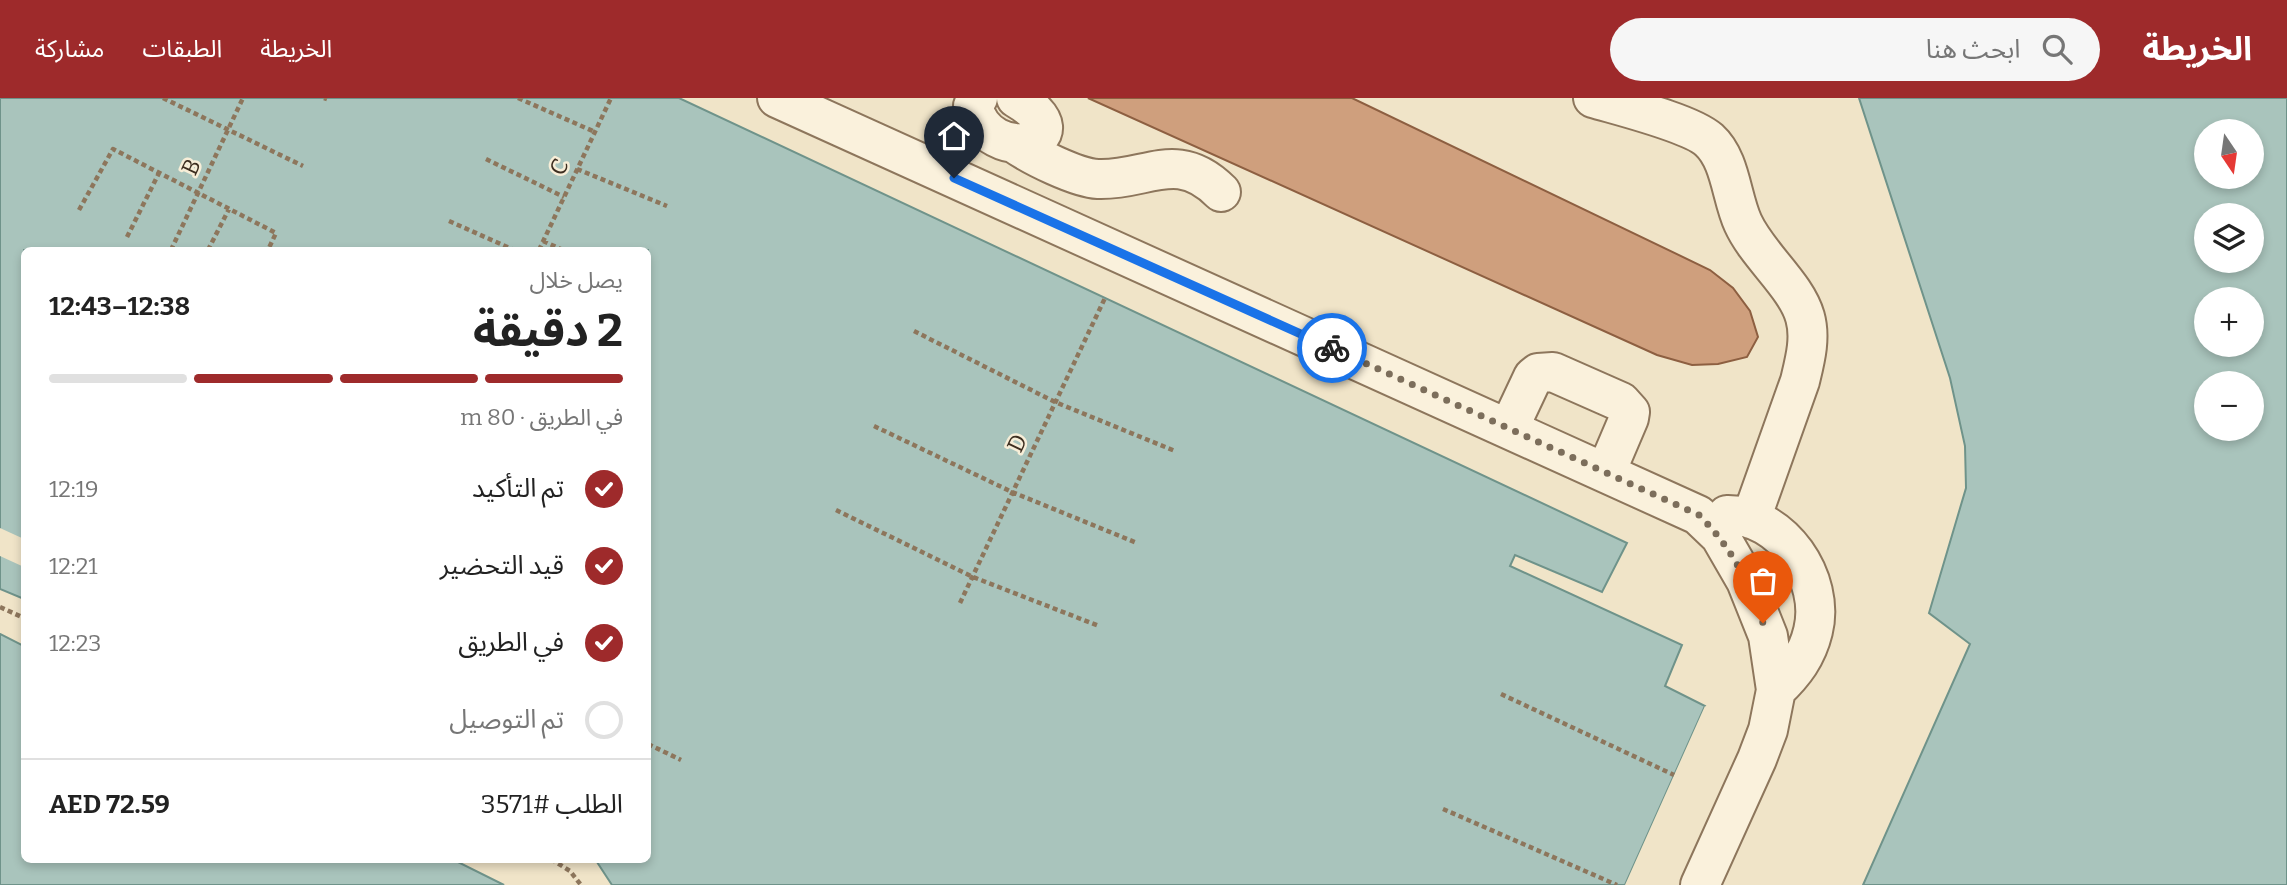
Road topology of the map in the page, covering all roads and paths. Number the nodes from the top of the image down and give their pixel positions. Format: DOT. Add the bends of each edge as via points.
graph roads {
  1 [pos="163,98"];
  2 [pos="243,98"];
  3 [pos="518,98"];
  4 [pos="611,98"];
  5 [pos="778,98"];
  6 [pos="1016,98"];
  7 [pos="1593,98"];
  8 [pos="968,101"];
  9 [pos="595,132"];
  10 [pos="1014,144"];
  11 [pos="486,159"];
  12 [pos="303,166"];
  13 [pos="577,169"];
  14 [pos="159,173"];
  15 [pos="1221,192"];
  16 [pos="564,197"];
  17 [pos="667,206"];
  18 [pos="229,209"];
  19 [pos="79,210"];
  20 [pos="449,221"];
  21 [pos="127,237"];
  22 [pos="543,242"];
  23 [pos="173,247"];
  24 [pos="210,247"];
  25 [pos="269,247"];
  26 [pos="507,247"];
  27 [pos="540,247"];
  28 [pos="556,247"];
  29 [pos="1105,298"];
  30 [pos="914,331"];
  31 [pos="1055,402"];
  32 [pos="874,426"];
  33 [pos="1509,428"];
  34 [pos="1175,451"];
  35 [pos="1606,472"];
  36 [pos="1012,492"];
  37 [pos="836,510"];
  38 [pos="1699,515"];
  39 [pos="1751,519"];
  40 [pos="1137,543"];
  41 [pos="972,577"];
  42 [pos="1811,581"];
  43 [pos="960,603"];
  44 [pos="0,607"];
  45 [pos="1758,610"];
  46 [pos="21,617"];
  47 [pos="1099,626"];
  48 [pos="1776,690"];
  49 [pos="1501,694"];
  50 [pos="651,745"];
  51 [pos="681,760"];
  52 [pos="1674,775"];
  53 [pos="1443,808"];
  54 [pos="557,863"];
  55 [pos="581,885"];
  56 [pos="1616,885"];
  57 [pos="1700,885"];
  1 -- 12 [label="path"];
  2 -- 23 [label="path, B"];
  3 -- 9 [label="path"];
  4 -- 9 [label="path, C"];
  5 -- 33 [label="lane"];
  6 -- 10 [label="lane" via="1039,115 1044,129 1035,140"];
  7 -- 39 [label="lane" via="1683,127 1711,142 1744,224 1800,304 1806,349 1800,380"];
  8 -- 10 [label="lane" via="985,129"];
  9 -- 13 [label="path, C"];
  10 -- 15 [label="lane" via="1088,178 1184,169 1199,174"];
  11 -- 16 [label="path"];
  13 -- 16 [label="path, C"];
  13 -- 17 [label="path"];
  14 -- 18 [label="path"];
  14 -- 19 [label="path" via="113,149"];
  14 -- 21 [label="path"];
  16 -- 22 [label="path, C"];
  18 -- 24 [label="path"];
  18 -- 25 [label="path" via="276,233"];
  20 -- 26 [label="path"];
  22 -- 27 [label="path, C"];
  22 -- 28 [label="path"];
  29 -- 31 [label="path, D"];
  30 -- 31 [label="path"];
  31 -- 34 [label="path"];
  31 -- 36 [label="path, D"];
  32 -- 36 [label="path"];
  33 -- 35 [label="lane"];
  33 -- 35 [label="lane" via="1533,377 1545,371 1621,402 1630,411 1629,418"];
  35 -- 38 [label="lane"];
  36 -- 40 [label="path"];
  36 -- 41 [label="path, D"];
  37 -- 41 [label="path"];
  38 -- 39 [label="lane"];
  38 -- 45 [label="lane" via="1732,554"];
  39 -- 42 [label="lane" via="1777,533 1797,554"];
  41 -- 43 [label="path, D"];
  41 -- 47 [label="path"];
  42 -- 45 [label="lane"];
  42 -- 48 [label="lane" via="1814,629 1793,673"];
  44 -- 46 [label="path"];
  45 -- 48 [label="lane" via="1768,636"];
  48 -- 57 [label="lane" via="1765,740"];
  49 -- 52 [label="path"];
  50 -- 51 [label="path"];
  53 -- 56 [label="path"];
  54 -- 55 [label="path"];
}
